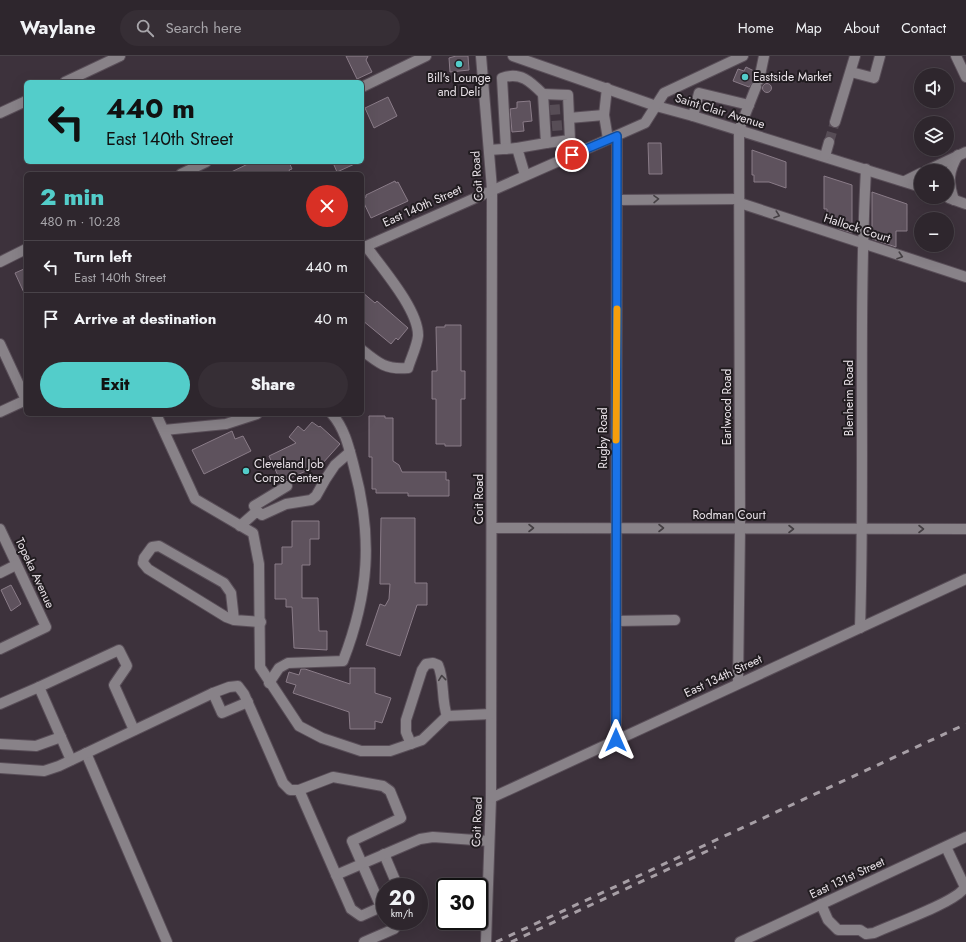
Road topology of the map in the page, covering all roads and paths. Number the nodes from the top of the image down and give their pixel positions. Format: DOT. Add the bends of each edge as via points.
graph roads {
  1 [pos="120,56"];
  2 [pos="426,56"];
  3 [pos="481,56"];
  4 [pos="513,56"];
  5 [pos="743,56"];
  6 [pos="764,56"];
  7 [pos="856,56"];
  8 [pos="880,56"];
  9 [pos="956,56"];
  10 [pos="850,72"];
  11 [pos="966,77"];
  12 [pos="70,80"];
  13 [pos="692,80"];
  14 [pos="364,86"];
  15 [pos="607,88"];
  16 [pos="699,93"];
  17 [pos="543,94"];
  18 [pos="24,102"];
  19 [pos="749,105"];
  20 [pos="656,106"];
  21 [pos="0,114"];
  22 [pos="604,115"];
  23 [pos="694,116"];
  24 [pos="566,117"];
  25 [pos="835,122"];
  26 [pos="739,130"];
  27 [pos="613,137"];
  28 [pos="829,142"];
  29 [pos="546,143"];
  30 [pos="517,148"];
  31 [pos="506,149"];
  32 [pos="489,150"];
  33 [pos="962,154"];
  34 [pos="825,156"];
  35 [pos="202,164"];
  36 [pos="941,164"];
  37 [pos="954,165"];
  38 [pos="866,169"];
  39 [pos="185,172"];
  40 [pos="525,175"];
  41 [pos="914,176"];
  42 [pos="905,181"];
  43 [pos="914,184"];
  44 [pos="492,189"];
  45 [pos="617,200"];
  46 [pos="954,200"];
  47 [pos="740,201"];
  48 [pos="966,204"];
  49 [pos="862,244"];
  50 [pos="364,247"];
  51 [pos="24,250"];
  52 [pos="0,262"];
  53 [pos="966,277"];
  54 [pos="0,344"];
  55 [pos="364,352"];
  56 [pos="24,396"];
  57 [pos="24,401"];
  58 [pos="0,412"];
  59 [pos="157,416"];
  60 [pos="251,416"];
  61 [pos="334,416"];
  62 [pos="164,430"];
  63 [pos="350,452"];
  64 [pos="287,486"];
  65 [pos="257,510"];
  66 [pos="240,526"];
  67 [pos="492,528"];
  68 [pos="616,528"];
  69 [pos="740,528"];
  70 [pos="0,529"];
  71 [pos="862,529"];
  72 [pos="966,529"];
  73 [pos="16,565"];
  74 [pos="0,573"];
  75 [pos="966,579"];
  76 [pos="234,620"];
  77 [pos="676,620"];
  78 [pos="616,621"];
  79 [pos="260,622"];
  80 [pos="860,628"];
  81 [pos="0,649"];
  82 [pos="269,683"];
  83 [pos="738,683"];
  84 [pos="39,687"];
  85 [pos="213,693"];
  86 [pos="248,702"];
  87 [pos="0,704"];
  88 [pos="491,714"];
  89 [pos="447,716"];
  90 [pos="134,730"];
  91 [pos="62,736"];
  92 [pos="616,740"];
  93 [pos="0,744"];
  94 [pos="411,744"];
  95 [pos="86,753"];
  96 [pos="71,760"];
  97 [pos="0,768"];
  98 [pos="299,790"];
  99 [pos="491,798"];
  100 [pos="966,837"];
  101 [pos="489,841"];
  102 [pos="946,847"];
  103 [pos="384,854"];
  104 [pos="362,863"];
  105 [pos="336,875"];
  106 [pos="394,878"];
  107 [pos="821,904"];
  108 [pos="392,930"];
  109 [pos="167,942"];
  110 [pos="364,942"];
  111 [pos="486,942"];
  112 [pos="740,942"];
  1 -- 12 [label="street"];
  2 -- 14 [label="street"];
  3 -- 32 [label="street, Coit Road"];
  4 -- 15 [label="street, Saint Clair Avenue"];
  5 -- 13 [label="street, East 140th Street"];
  6 -- 19 [label="street" via="758,84"];
  7 -- 10 [label="street"];
  8 -- 10 [label="street" via="874,78"];
  9 -- 11 [label="street"];
  10 -- 25 [label="street"];
  13 -- 16 [label="street"];
  13 -- 20 [label="street, East 140th Street" via="664,93"];
  15 -- 20 [label="street, Saint Clair Avenue"];
  15 -- 22 [label="street, Rugby Road"];
  16 -- 19 [label="street"];
  16 -- 23 [label="street"];
  17 -- 24 [label="street" via="568,95"];
  17 -- 29 [label="street" via="549,126"];
  17 -- 31 [label="street" via="530,81 511,75 502,78"];
  18 -- 21 [label="street"];
  19 -- 26 [label="street"];
  20 -- 23 [label="street, Saint Clair Avenue"];
  20 -- 27 [label="street, East 140th Street" via="645,123"];
  22 -- 24 [label="street"];
  22 -- 27 [label="street, Rugby Road"];
  23 -- 26 [label="street, Saint Clair Avenue"];
  24 -- 29 [label="street" via="570,140"];
  26 -- 34 [label="street, Saint Clair Avenue"];
  26 -- 47 [label="street, Earlwood Road"];
  27 -- 40 [label="street, East 140th Street"];
  27 -- 45 [label="street, Rugby Road"];
  28 -- 34 [label="street"];
  29 -- 30 [label="street"];
  30 -- 31 [label="street"];
  30 -- 40 [label="street"];
  31 -- 32 [label="street"];
  32 -- 44 [label="street, Coit Road"];
  33 -- 36 [label="street"];
  33 -- 37 [label="street"];
  34 -- 38 [label="street, Saint Clair Avenue"];
  35 -- 39 [label="street"];
  38 -- 42 [label="street, Saint Clair Avenue"];
  38 -- 49 [label="street, Blenheim Road"];
  40 -- 44 [label="street, East 140th Street"];
  41 -- 42 [label="street"];
  42 -- 43 [label="street, Saint Clair Avenue"];
  44 -- 50 [label="street, East 140th Street"];
  44 -- 67 [label="street, Coit Road"];
  45 -- 47 [label="street, Hallock Court, one-way"];
  45 -- 68 [label="street, Rugby Road"];
  46 -- 48 [label="street"];
  47 -- 49 [label="street, Hallock Court, one-way"];
  47 -- 69 [label="street, Earlwood Road"];
  49 -- 53 [label="street, Hallock Court, one-way"];
  49 -- 71 [label="street, Blenheim Road"];
  50 -- 55 [label="street" via="402,296 415,319 418,336 408,368 396,369 378,364"];
  51 -- 52 [label="street"];
  54 -- 56 [label="street"];
  57 -- 58 [label="street"];
  59 -- 62 [label="street"];
  60 -- 62 [label="street" via="226,424"];
  61 -- 63 [label="street" via="340,424"];
  62 -- 66 [label="street" via="195,500"];
  63 -- 65 [label="street" via="336,465 311,500 286,504 262,515"];
  63 -- 82 [label="street" via="362,496 367,541 364,589 356,629 343,661 288,663 279,668"];
  64 -- 65 [label="street" via="254,506"];
  65 -- 66 [label="street"];
  66 -- 79 [label="street" via="253,533 259,564"];
  67 -- 68 [label="street, Rodman Court, one-way"];
  67 -- 88 [label="street, Coit Road"];
  68 -- 69 [label="street, Rodman Court, one-way"];
  68 -- 78 [label="street, Rugby Road"];
  69 -- 71 [label="street, Rodman Court, one-way"];
  69 -- 83 [label="street, Earlwood Road"];
  70 -- 73 [label="street, Topeka Avenue"];
  71 -- 72 [label="street, Rodman Court, one-way"];
  71 -- 80 [label="street, Blenheim Road"];
  73 -- 74 [label="street"];
  73 -- 81 [label="street, Topeka Avenue" via="46,628"];
  75 -- 80 [label="street, East 134th Street"];
  76 -- 76 [label="street" via="217,613 145,567 144,558 152,547 159,546 224,584 230,593"];
  76 -- 79 [label="street"];
  77 -- 78 [label="street"];
  78 -- 92 [label="street, Rugby Road"];
  79 -- 82 [label="street" via="260,667"];
  80 -- 83 [label="street, East 134th Street"];
  82 -- 94 [label="street" via="299,726 322,738 361,751 390,750"];
  83 -- 92 [label="street, East 134th Street"];
  84 -- 87 [label="street"];
  84 -- 90 [label="street" via="120,650 127,666 114,685"];
  84 -- 91 [label="street"];
  85 -- 86 [label="street" via="229,686 238,686"];
  85 -- 86 [label="street" via="222,713"];
  85 -- 90 [label="street"];
  86 -- 98 [label="street" via="283,783 290,790"];
  88 -- 89 [label="street"];
  88 -- 99 [label="street, Coit Road"];
  89 -- 94 [label="street" via="422,740"];
  89 -- 94 [label="street, one-way" via="443,704 442,673 438,665 426,664 406,720 405,728"];
  90 -- 95 [label="street"];
  91 -- 93 [label="street" via="36,746"];
  91 -- 96 [label="street"];
  92 -- 99 [label="street, East 134th Street"];
  95 -- 96 [label="street"];
  95 -- 109 [label="street"];
  96 -- 97 [label="street" via="44,771"];
  98 -- 104 [label="street" via="333,777 383,786 390,792 401,818 352,841"];
  98 -- 105 [label="street"];
  99 -- 101 [label="street, Coit Road"];
  100 -- 102 [label="street, East 131st Street"];
  101 -- 103 [label="street" via="433,837 420,839"];
  101 -- 111 [label="street, Coit Road"];
  102 -- 107 [label="street, East 131st Street"];
  102 -- 107 [label="street" via="965,887 961,894 948,900 866,934 860,930 838,930 828,920"];
  103 -- 104 [label="street"];
  103 -- 106 [label="street"];
  104 -- 105 [label="street"];
  104 -- 105 [label="street" via="381,907 361,916 352,909"];
  107 -- 112 [label="street, East 131st Street"];
  108 -- 110 [label="street"];
}
